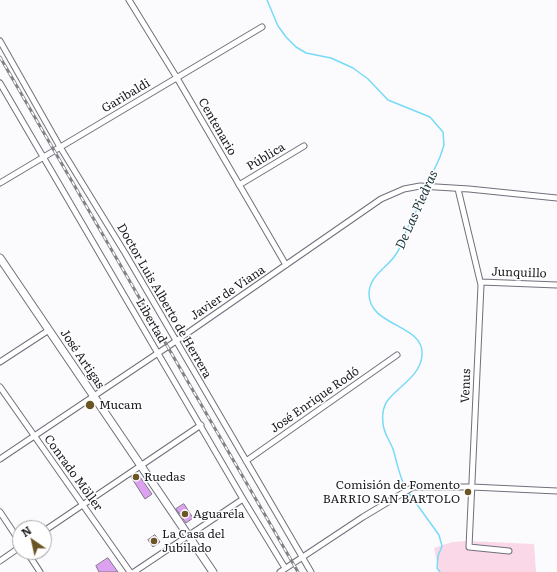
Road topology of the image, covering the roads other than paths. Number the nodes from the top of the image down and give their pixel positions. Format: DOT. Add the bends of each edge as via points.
graph roads {
  1 [pos="129,0"];
  2 [pos="262,27"];
  3 [pos="0,41"];
  4 [pos="177,78"];
  5 [pos="0,83"];
  6 [pos="304,146"];
  7 [pos="60,147"];
  8 [pos="44,156"];
  9 [pos="0,183"];
  10 [pos="238,185"];
  11 [pos="458,189"];
  12 [pos="557,198"];
  13 [pos="0,259"];
  14 [pos="286,265"];
  15 [pos="481,282"];
  16 [pos="557,285"];
  17 [pos="49,330"];
  18 [pos="176,341"];
  19 [pos="158,352"];
  20 [pos="397,355"];
  21 [pos="0,362"];
  22 [pos="0,387"];
  23 [pos="94,396"];
  24 [pos="201,425"];
  25 [pos="34,436"];
  26 [pos="0,459"];
  27 [pos="246,461"];
  28 [pos="141,465"];
  29 [pos="472,487"];
  30 [pos="557,491"];
  31 [pos="243,499"];
  32 [pos="84,504"];
  33 [pos="0,512"];
  34 [pos="52,526"];
  35 [pos="12,530"];
  36 [pos="189,536"];
  37 [pos="509,551"];
  38 [pos="12,553"];
  39 [pos="302,558"];
  40 [pos="32,560"];
  41 [pos="0,561"];
  42 [pos="285,568"];
  43 [pos="40,572"];
  44 [pos="130,572"];
  45 [pos="134,572"];
  46 [pos="213,572"];
  47 [pos="280,572"];
  48 [pos="311,572"];
  1 -- 4 [label="street, Centenario"];
  2 -- 4 [label="street, Garibaldi"];
  3 -- 7 [label="street, Doctor Luis Alberto de Herrera"];
  4 -- 7 [label="street, Garibaldi"];
  4 -- 10 [label="street, Centenario"];
  5 -- 8 [label="street, Libertad"];
  6 -- 10 [label="street, Pública"];
  7 -- 8 [label="street, Garibaldi"];
  7 -- 18 [label="street, Doctor Luis Alberto de Herrera"];
  8 -- 9 [label="street, Garibaldi"];
  8 -- 19 [label="street, Libertad"];
  10 -- 14 [label="street, Centenario"];
  11 -- 12 [label="street, Javier de Viana"];
  11 -- 14 [label="street, Javier de Viana" via="420,186 404,189 381,199"];
  11 -- 15 [label="street, Venus"];
  13 -- 17 [label="street, José Artigas"];
  14 -- 18 [label="street, Javier de Viana"];
  15 -- 16 [label="street, Junquillo"];
  15 -- 29 [label="street, Venus"];
  17 -- 21 [label="street"];
  17 -- 23 [label="street, José Artigas"];
  18 -- 19 [label="street, Javier de Viana"];
  18 -- 27 [label="street, Doctor Luis Alberto de Herrera"];
  19 -- 23 [label="street, Javier de Viana"];
  19 -- 24 [label="street, Libertad"];
  20 -- 27 [label="street, José Enrique Rodó"];
  22 -- 25 [label="street, Conrado Möller"];
  23 -- 25 [label="street, Javier de Viana"];
  23 -- 28 [label="street, José Artigas"];
  24 -- 28 [label="street"];
  24 -- 31 [label="street, Libertad"];
  25 -- 26 [label="street, Javier de Viana"];
  25 -- 32 [label="street, Conrado Möller"];
  27 -- 39 [label="street, Doctor Luis Alberto de Herrera"];
  28 -- 32 [label="street"];
  28 -- 36 [label="street, José Artigas"];
  29 -- 30 [label="street"];
  29 -- 37 [label="street, Venus" via="469,547"];
  29 -- 39 [label="street" via="413,486"];
  31 -- 36 [label="street"];
  31 -- 42 [label="street, Libertad"];
  32 -- 34 [label="street"];
  32 -- 44 [label="street, Conrado Möller"];
  33 -- 35 [label="street"];
  36 -- 45 [label="street"];
  36 -- 46 [label="street, José Artigas"];
  38 -- 41 [label="street"];
  39 -- 42 [label="street"];
  39 -- 48 [label="street, Doctor Luis Alberto de Herrera"];
  40 -- 43 [label="street"];
  42 -- 47 [label="street"];
}
